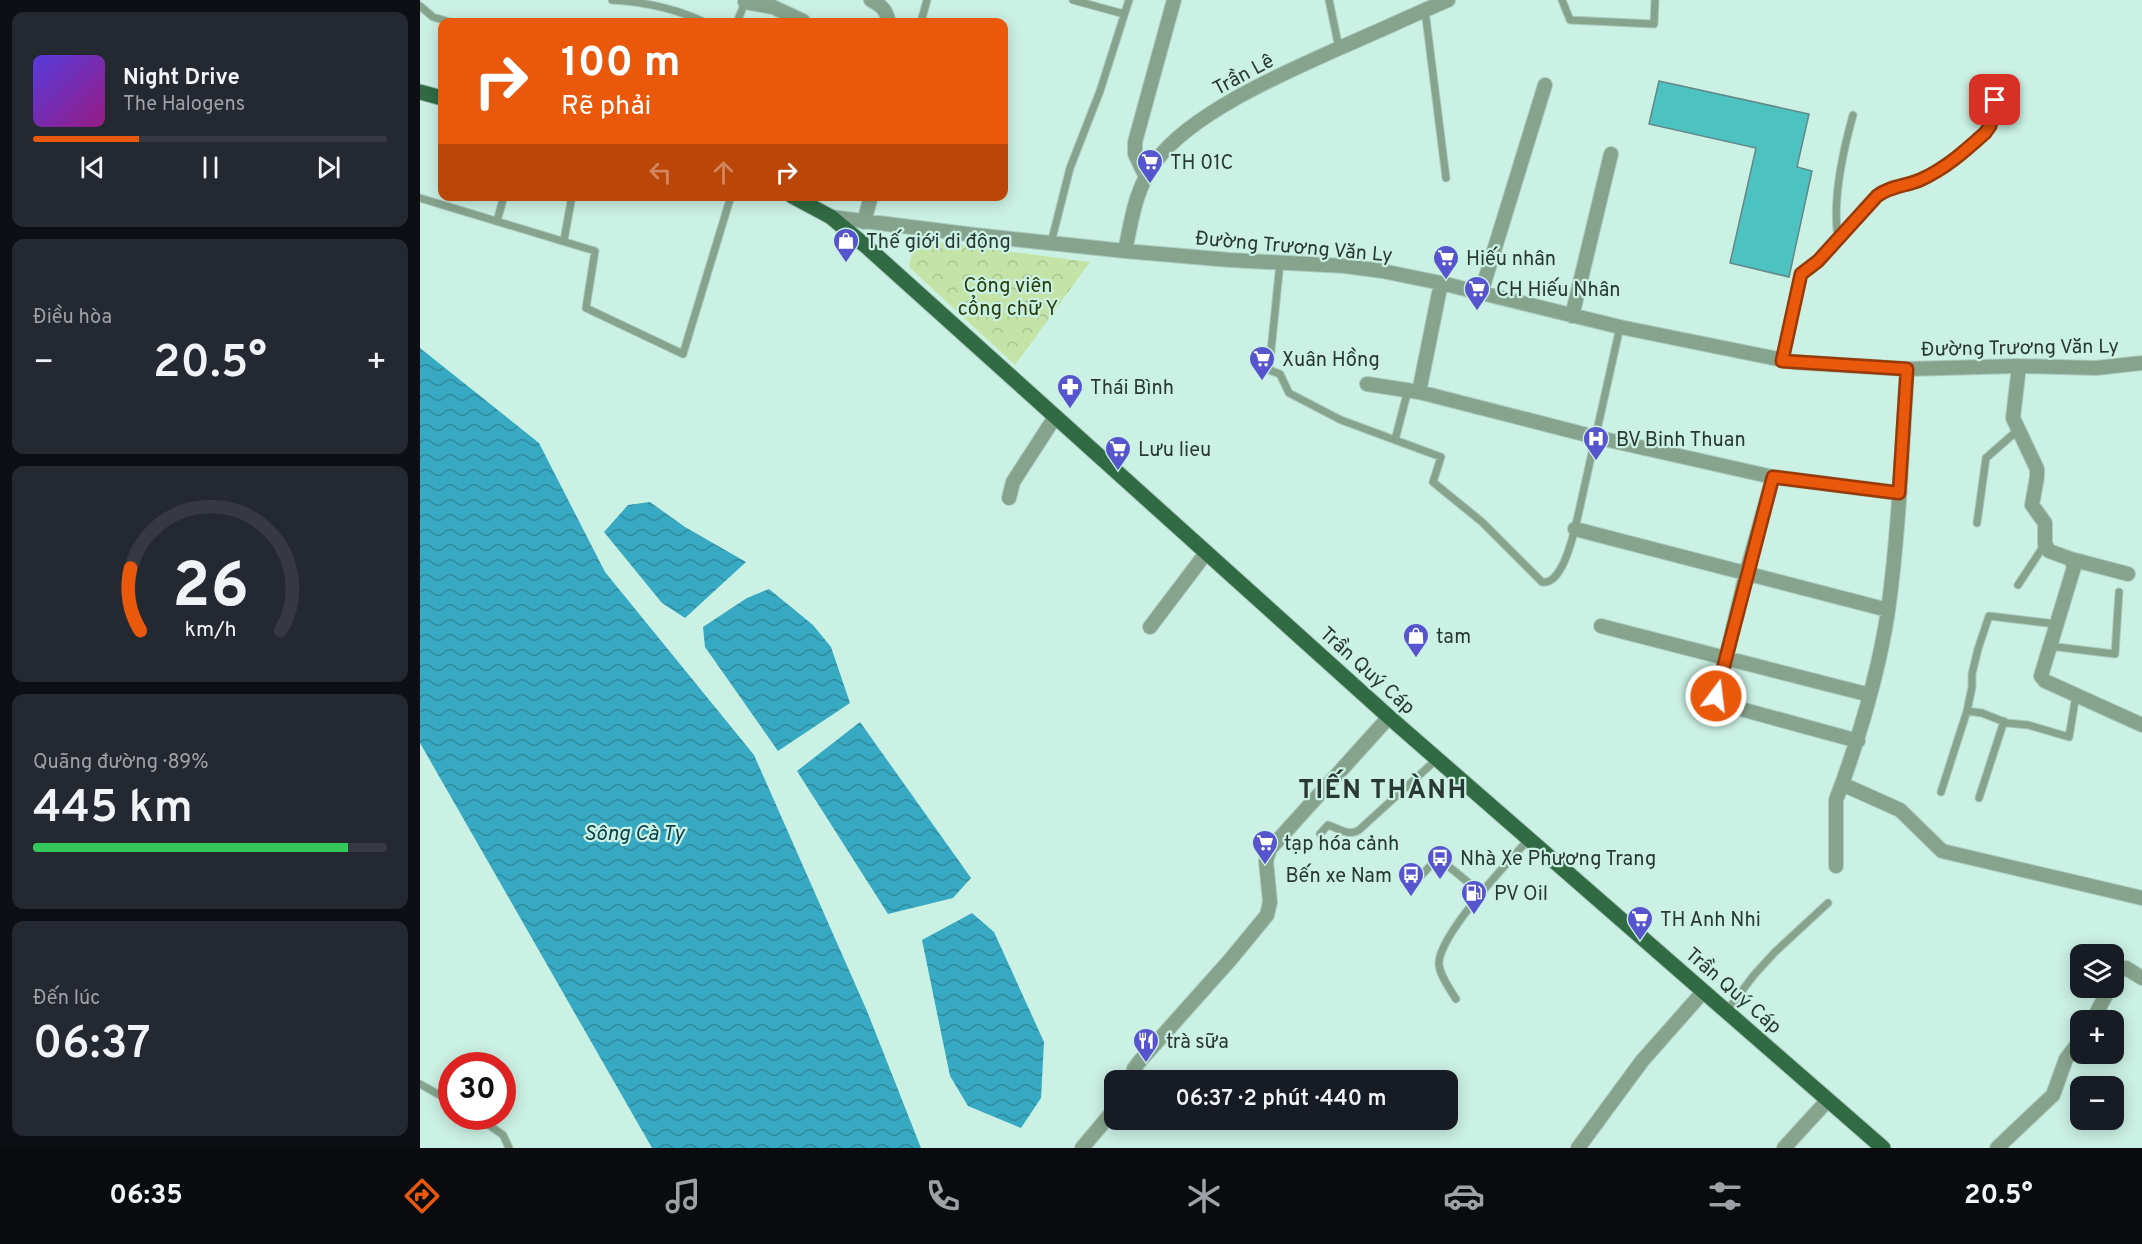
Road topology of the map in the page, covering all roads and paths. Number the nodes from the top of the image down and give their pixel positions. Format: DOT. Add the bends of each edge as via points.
graph roads {
  1 [pos="612,0"];
  2 [pos="871,0"];
  3 [pos="927,0"];
  4 [pos="1073,0"];
  5 [pos="1129,0"];
  6 [pos="1174,0"];
  7 [pos="1329,0"];
  8 [pos="1448,0"];
  9 [pos="1563,0"];
  10 [pos="1655,0"];
  11 [pos="745,1"];
  12 [pos="420,6"];
  13 [pos="1425,10"];
  14 [pos="1124,14"];
  15 [pos="438,18"];
  16 [pos="696,18"];
  17 [pos="739,18"];
  18 [pos="796,18"];
  19 [pos="888,18"];
  20 [pos="922,18"];
  21 [pos="1339,48"];
  22 [pos="1545,85"];
  23 [pos="2009,87"];
  24 [pos="420,92"];
  25 [pos="438,97"];
  26 [pos="1853,115"];
  27 [pos="1611,154"];
  28 [pos="1146,177"];
  29 [pos="1446,178"];
  30 [pos="420,198"];
  31 [pos="503,201"];
  32 [pos="571,201"];
  33 [pos="729,201"];
  34 [pos="801,201"];
  35 [pos="870,201"];
  36 [pos="831,217"];
  37 [pos="497,220"];
  38 [pos="864,222"];
  39 [pos="1838,237"];
  40 [pos="564,240"];
  41 [pos="1051,243"];
  42 [pos="1125,251"];
  43 [pos="1280,263"];
  44 [pos="1440,283"];
  45 [pos="1480,293"];
  46 [pos="1572,316"];
  47 [pos="1620,327"];
  48 [pos="1782,361"];
  49 [pos="2142,363"];
  50 [pos="2019,366"];
  51 [pos="1907,369"];
  52 [pos="1367,384"];
  53 [pos="1414,390"];
  54 [pos="1055,417"];
  55 [pos="2018,430"];
  56 [pos="1595,437"];
  57 [pos="1395,440"];
  58 [pos="1773,477"];
  59 [pos="1899,493"];
  60 [pos="1009,498"];
  61 [pos="1977,523"];
  62 [pos="1575,529"];
  63 [pos="2045,543"];
  64 [pos="1206,554"];
  65 [pos="2071,559"];
  66 [pos="1746,574"];
  67 [pos="2128,574"];
  68 [pos="2018,585"];
  69 [pos="2119,592"];
  70 [pos="1888,610"];
  71 [pos="2056,624"];
  72 [pos="1601,626"];
  73 [pos="1150,627"];
  74 [pos="2049,646"];
  75 [pos="1726,657"];
  76 [pos="1870,695"];
  77 [pos="2076,695"];
  78 [pos="1967,711"];
  79 [pos="1389,717"];
  80 [pos="2004,722"];
  81 [pos="2142,724"];
  82 [pos="1858,741"];
  83 [pos="1437,759"];
  84 [pos="1842,784"];
  85 [pos="1941,792"];
  86 [pos="1979,798"];
  87 [pos="1320,834"];
  88 [pos="1529,839"];
  89 [pos="1836,866"];
  90 [pos="1413,885"];
  91 [pos="1481,893"];
  92 [pos="2142,898"];
  93 [pos="1828,903"];
  94 [pos="2124,969"];
  95 [pos="2142,978"];
  96 [pos="1703,992"];
  97 [pos="1456,999"];
  98 [pos="1726,1012"];
  99 [pos="2070,1054"];
  100 [pos="1134,1070"];
  101 [pos="420,1084"];
  102 [pos="438,1094"];
  103 [pos="1827,1101"];
  104 [pos="1104,1122"];
  105 [pos="496,1130"];
  106 [pos="509,1148"];
  107 [pos="1082,1148"];
  108 [pos="1578,1148"];
  109 [pos="1784,1148"];
  110 [pos="1883,1148"];
  111 [pos="1997,1148"];
  1 -- 16 [label="lane" via="654,5"];
  2 -- 19 [label="street" via="880,4"];
  3 -- 20 [label="lane"];
  4 -- 14 [label="lane"];
  5 -- 14 [label="lane"];
  6 -- 28 [label="street" via="1135,142 1135,154"];
  7 -- 21 [label="lane"];
  8 -- 13 [label="street, Trần Lê"];
  9 -- 10 [label="lane" via="1570,20 1654,24"];
  11 -- 17 [label="lane"];
  11 -- 18 [label="street" via="773,7"];
  12 -- 15 [label="lane"];
  13 -- 21 [label="street, Trần Lê"];
  13 -- 29 [label="lane"];
  14 -- 41 [label="lane" via="1070,168"];
  21 -- 28 [label="street, Trần Lê" via="1213,112 1169,144"];
  22 -- 45 [label="street"];
  23 -- 39 [label="lane" via="1995,100 1990,126 1974,143 1937,172 1882,192"];
  24 -- 25 [label="main road"];
  26 -- 39 [label="lane" via="1836,200"];
  27 -- 46 [label="street"];
  28 -- 42 [label="street, Trần Lê" via="1137,194"];
  30 -- 37 [label="lane"];
  31 -- 37 [label="lane"];
  32 -- 40 [label="lane"];
  33 -- 40 [label="lane" via="683,354 586,308 595,251"];
  34 -- 36 [label="main road, Trần Quý Cáp"];
  35 -- 38 [label="street"];
  36 -- 38 [label="street, Đường Trương Văn Ly"];
  36 -- 54 [label="main road, Trần Quý Cáp"];
  37 -- 40 [label="lane"];
  38 -- 41 [label="street, Đường Trương Văn Ly"];
  39 -- 48 [label="lane" via="1801,274"];
  41 -- 42 [label="street, Đường Trương Văn Ly"];
  42 -- 43 [label="street, Đường Trương Văn Ly"];
  43 -- 44 [label="street, Đường Trương Văn Ly" via="1345,266"];
  43 -- 57 [label="lane" via="1269,370 1280,374 1289,393 1341,420"];
  44 -- 45 [label="street, Đường Trương Văn Ly"];
  44 -- 53 [label="street"];
  45 -- 46 [label="street, Đường Trương Văn Ly"];
  46 -- 47 [label="street, Đường Trương Văn Ly"];
  47 -- 48 [label="street, Đường Trương Văn Ly"];
  47 -- 56 [label="lane"];
  48 -- 51 [label="street, Đường Trương Văn Ly"];
  49 -- 50 [label="street, Đường Trương Văn Ly" via="2096,368"];
  50 -- 51 [label="street, Đường Trương Văn Ly"];
  50 -- 55 [label="street" via="2013,418"];
  51 -- 59 [label="street"];
  52 -- 53 [label="street"];
  53 -- 56 [label="street"];
  53 -- 57 [label="lane"];
  54 -- 60 [label="street" via="1012,482"];
  54 -- 64 [label="main road, Trần Quý Cáp"];
  55 -- 61 [label="lane" via="1986,458"];
  55 -- 63 [label="street" via="2037,469 2032,505 2045,523"];
  56 -- 58 [label="street"];
  56 -- 62 [label="lane"];
  57 -- 62 [label="lane" via="1441,457 1433,482 1482,522 1542,582 1552,580 1559,571"];
  58 -- 59 [label="street"];
  58 -- 66 [label="street"];
  59 -- 70 [label="street"];
  62 -- 66 [label="street"];
  63 -- 65 [label="street" via="2053,553"];
  63 -- 68 [label="lane"];
  64 -- 73 [label="street"];
  64 -- 79 [label="main road, Trần Quý Cáp"];
  65 -- 67 [label="street"];
  65 -- 71 [label="street" via="2074,567"];
  66 -- 70 [label="street"];
  66 -- 75 [label="street"];
  69 -- 74 [label="lane" via="2115,654"];
  70 -- 76 [label="street"];
  71 -- 74 [label="street"];
  71 -- 78 [label="lane" via="1989,616 1972,674"];
  72 -- 75 [label="street"];
  74 -- 77 [label="street" via="2042,679"];
  75 -- 76 [label="street"];
  75 -- 82 [label="street" via="1716,696 1719,703"];
  76 -- 82 [label="street"];
  77 -- 80 [label="lane" via="2069,736"];
  77 -- 81 [label="street"];
  78 -- 80 [label="lane"];
  78 -- 85 [label="lane"];
  79 -- 83 [label="main road, Trần Quý Cáp"];
  79 -- 100 [label="street" via="1270,849 1266,861 1270,902 1267,915"];
  80 -- 86 [label="lane"];
  82 -- 84 [label="street"];
  83 -- 87 [label="lane" via="1355,833 1328,825"];
  83 -- 88 [label="main road, Trần Quý Cáp"];
  84 -- 89 [label="street" via="1836,800"];
  84 -- 92 [label="street" via="1900,810 1942,850"];
  88 -- 91 [label="lane"];
  88 -- 96 [label="main road, Trần Quý Cáp"];
  90 -- 91 [label="lane" via="1433,863 1441,860"];
  91 -- 97 [label="lane" via="1439,958 1439,968"];
  93 -- 98 [label="lane" via="1768,960"];
  94 -- 95 [label="street"];
  96 -- 98 [label="main road, Trần Quý Cáp"];
  96 -- 108 [label="street" via="1642,1060"];
  98 -- 103 [label="main road, Trần Quý Cáp"];
  99 -- 111 [label="street" via="2053,1095"];
  101 -- 102 [label="lane"];
  103 -- 109 [label="street"];
  103 -- 110 [label="main road, Trần Quý Cáp"];
  104 -- 107 [label="street"];
  105 -- 106 [label="lane"];
}
